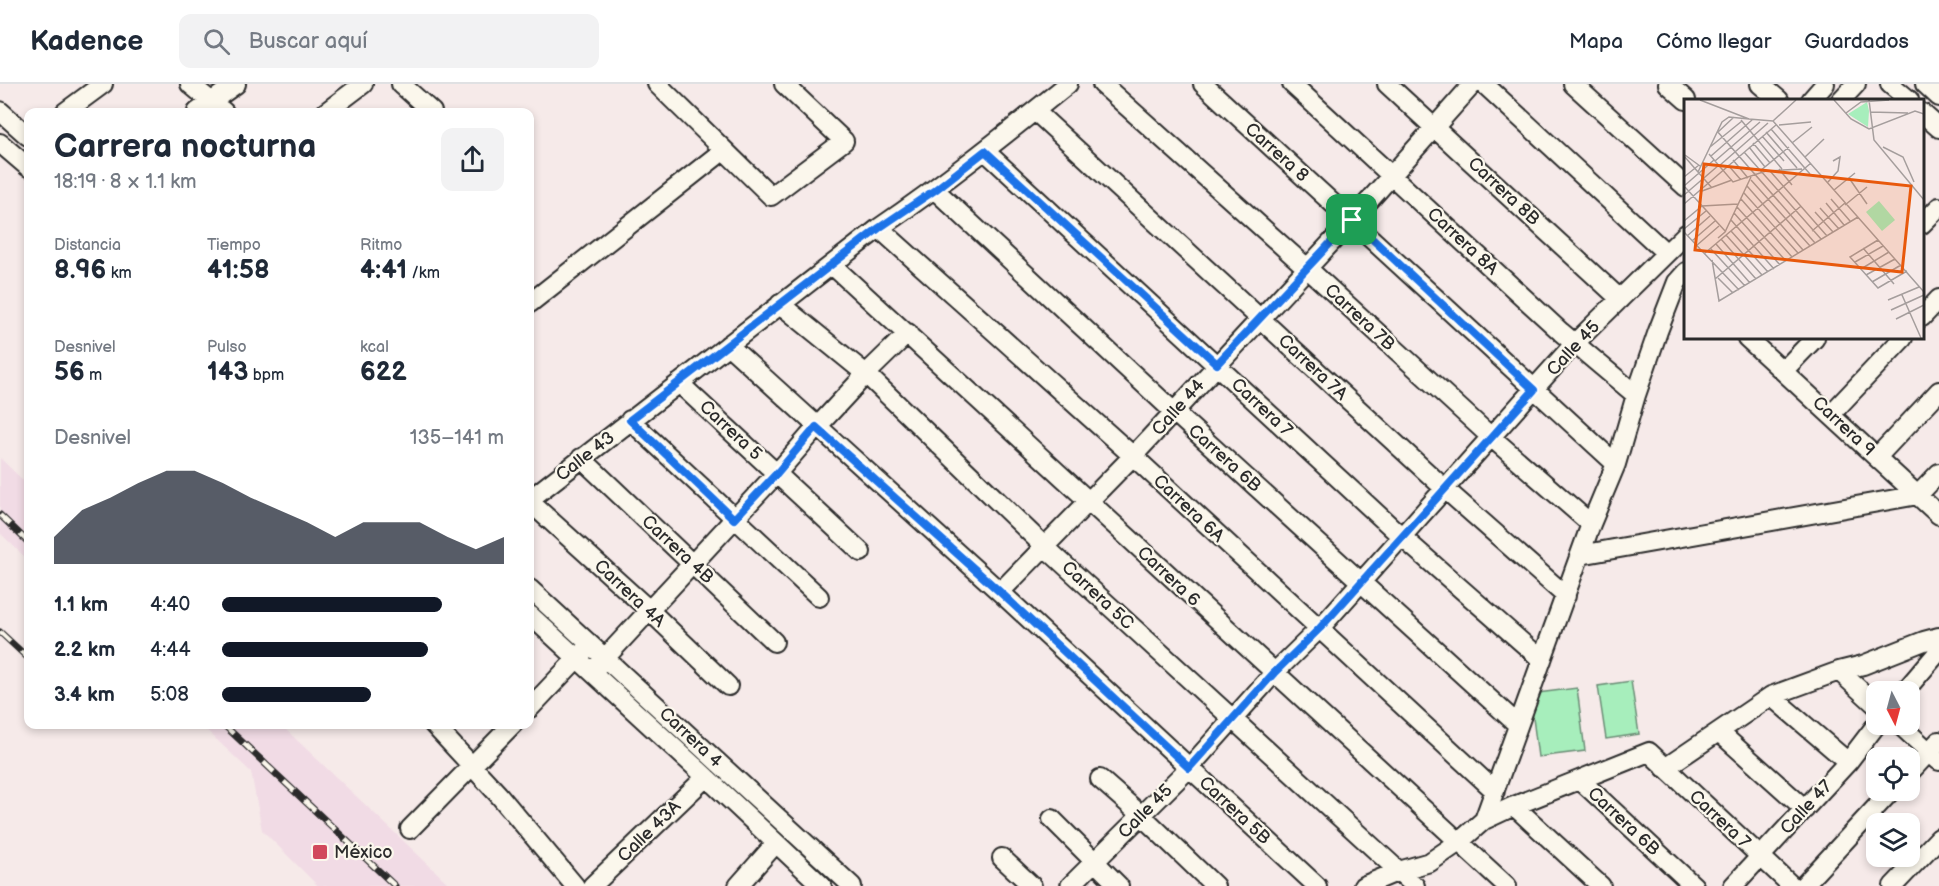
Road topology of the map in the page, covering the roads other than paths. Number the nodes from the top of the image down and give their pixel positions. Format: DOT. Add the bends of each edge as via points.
graph roads {
  1 [pos="103,84"];
  2 [pos="190,84"];
  3 [pos="236,84"];
  4 [pos="363,84"];
  5 [pos="401,84"];
  6 [pos="657,84"];
  7 [pos="784,84"];
  8 [pos="1068,84"];
  9 [pos="1102,84"];
  10 [pos="1203,84"];
  11 [pos="1292,84"];
  12 [pos="1387,84"];
  13 [pos="1473,84"];
  14 [pos="1484,84"];
  15 [pos="1573,84"];
  16 [pos="1668,84"];
  17 [pos="1760,84"];
  18 [pos="1825,84"];
  19 [pos="1856,84"];
  20 [pos="1890,84"];
  21 [pos="1925,84"];
  22 [pos="1939,97"];
  23 [pos="1685,99"];
  24 [pos="1778,99"];
  25 [pos="1812,99"];
  26 [pos="1842,99"];
  27 [pos="1908,99"];
  28 [pos="70,108"];
  29 [pos="210,108"];
  30 [pos="212,108"];
  31 [pos="331,108"];
  32 [pos="428,108"];
  33 [pos="0,111"];
  34 [pos="1035,111"];
  35 [pos="1434,126"];
  36 [pos="24,134"];
  37 [pos="24,140"];
  38 [pos="6,148"];
  39 [pos="724,150"];
  40 [pos="985,151"];
  41 [pos="24,164"];
  42 [pos="1392,175"];
  43 [pos="1684,185"];
  44 [pos="935,190"];
  45 [pos="1939,207"];
  46 [pos="1352,220"];
  47 [pos="1924,223"];
  48 [pos="879,228"];
  49 [pos="1684,236"];
  50 [pos="1660,259"];
  51 [pos="832,265"];
  52 [pos="1307,268"];
  53 [pos="1683,281"];
  54 [pos="1620,299"];
  55 [pos="1939,299"];
  56 [pos="534,300"];
  57 [pos="780,304"];
  58 [pos="1924,316"];
  59 [pos="1260,318"];
  60 [pos="908,333"];
  61 [pos="1748,339"];
  62 [pos="1814,339"];
  63 [pos="1902,339"];
  64 [pos="1575,344"];
  65 [pos="728,345"];
  66 [pos="1217,364"];
  67 [pos="1784,370"];
  68 [pos="866,374"];
  69 [pos="679,382"];
  70 [pos="1534,390"];
  71 [pos="1939,391"];
  72 [pos="1636,395"];
  73 [pos="1174,412"];
  74 [pos="1831,414"];
  75 [pos="630,420"];
  76 [pos="816,427"];
  77 [pos="1491,437"];
  78 [pos="1133,456"];
  79 [pos="1877,457"];
  80 [pos="581,458"];
  81 [pos="1616,464"];
  82 [pos="777,473"];
  83 [pos="1939,473"];
  84 [pos="1445,489"];
  85 [pos="1918,495"];
  86 [pos="534,497"];
  87 [pos="1089,502"];
  88 [pos="534,504"];
  89 [pos="1939,515"];
  90 [pos="734,519"];
  91 [pos="1591,524"];
  92 [pos="1402,537"];
  93 [pos="1045,547"];
  94 [pos="861,552"];
  95 [pos="1580,555"];
  96 [pos="693,563"];
  97 [pos="1361,581"];
  98 [pos="1000,592"];
  99 [pos="534,593"];
  100 [pos="1566,596"];
  101 [pos="819,597"];
  102 [pos="649,610"];
  103 [pos="534,619"];
  104 [pos="1320,628"];
  105 [pos="1939,637"];
  106 [pos="774,642"];
  107 [pos="590,646"];
  108 [pos="1939,651"];
  109 [pos="605,657"];
  110 [pos="577,659"];
  111 [pos="1542,660"];
  112 [pos="1839,671"];
  113 [pos="592,672"];
  114 [pos="1274,673"];
  115 [pos="1913,681"];
  116 [pos="728,686"];
  117 [pos="1772,696"];
  118 [pos="1866,696"];
  119 [pos="534,704"];
  120 [pos="1232,718"];
  121 [pos="1518,724"];
  122 [pos="438,729"];
  123 [pos="508,729"];
  124 [pos="1719,732"];
  125 [pos="1869,735"];
  126 [pos="1914,735"];
  127 [pos="1936,751"];
  128 [pos="1848,762"];
  129 [pos="1920,764"];
  130 [pos="472,766"];
  131 [pos="1189,768"];
  132 [pos="1665,768"];
  133 [pos="706,777"];
  134 [pos="1100,779"];
  135 [pos="1580,780"];
  136 [pos="1495,791"];
  137 [pos="1882,801"];
  138 [pos="1514,806"];
  139 [pos="1805,809"];
  140 [pos="1141,815"];
  141 [pos="1052,819"];
  142 [pos="1484,820"];
  143 [pos="410,829"];
  144 [pos="1939,838"];
  145 [pos="1459,842"];
  146 [pos="776,843"];
  147 [pos="1760,857"];
  148 [pos="1002,858"];
  149 [pos="1095,862"];
  150 [pos="1407,881"];
  151 [pos="575,886"];
  152 [pos="592,886"];
  153 [pos="738,886"];
  154 [pos="822,886"];
  155 [pos="852,886"];
  156 [pos="1032,886"];
  157 [pos="1070,886"];
  158 [pos="1119,886"];
  159 [pos="1215,886"];
  160 [pos="1317,886"];
  161 [pos="1363,886"];
  162 [pos="1507,886"];
  163 [pos="1600,886"];
  164 [pos="1694,886"];
  165 [pos="1733,886"];
  166 [pos="1792,886"];
  167 [pos="1803,886"];
  168 [pos="1893,886"];
  1 -- 28 [label="street"];
  2 -- 29 [label="street"];
  3 -- 30 [label="street"];
  4 -- 31 [label="street"];
  5 -- 32 [label="street"];
  6 -- 39 [label="street"];
  7 -- 39 [label="street" via="844,141 771,196"];
  8 -- 34 [label="street, Calle 43"];
  9 -- 52 [label="street, Carrera 7B"];
  10 -- 46 [label="street, Carrera 8"];
  11 -- 42 [label="street, Carrera 8A"];
  12 -- 35 [label="street, Carrera 8B"];
  13 -- 35 [label="street, Calle 44"];
  14 -- 50 [label="street"];
  15 -- 43 [label="street"];
  16 -- 23 [label="street"];
  17 -- 24 [label="street"];
  18 -- 25 [label="street"];
  19 -- 26 [label="street"];
  20 -- 27 [label="street"];
  21 -- 22 [label="street"];
  33 -- 36 [label="street"];
  34 -- 40 [label="street, Calle 43"];
  34 -- 59 [label="street, Carrera 7A"];
  35 -- 42 [label="street, Calle 44"];
  35 -- 54 [label="street, Carrera 8B"];
  37 -- 38 [label="street"];
  38 -- 41 [label="street"];
  39 -- 56 [label="street"];
  40 -- 44 [label="street, Calle 43"];
  40 -- 66 [label="street, Carrera 7"];
  42 -- 46 [label="street, Calle 44"];
  42 -- 64 [label="street, Carrera 8A"];
  44 -- 48 [label="street, Calle 43"];
  44 -- 73 [label="street, Carrera 6B"];
  45 -- 47 [label="street"];
  46 -- 52 [label="street, Calle 44"];
  46 -- 70 [label="street, Carrera 8"];
  48 -- 51 [label="street, Calle 43"];
  48 -- 78 [label="street, Carrera 6A"];
  49 -- 50 [label="street, Calle 45"];
  50 -- 53 [label="street"];
  50 -- 54 [label="street, Calle 45"];
  51 -- 57 [label="street, Calle 43"];
  51 -- 60 [label="street, Carrera 6"];
  52 -- 59 [label="street, Calle 44"];
  52 -- 77 [label="street, Carrera 7B"];
  53 -- 72 [label="street"];
  54 -- 64 [label="street, Calle 45"];
  55 -- 58 [label="street"];
  57 -- 65 [label="street, Calle 43"];
  57 -- 68 [label="street, Carrera 5C"];
  59 -- 66 [label="street, Calle 44"];
  59 -- 84 [label="street, Carrera 7A"];
  60 -- 68 [label="street"];
  60 -- 87 [label="street, Carrera 6"];
  61 -- 67 [label="street, Carrera 9"];
  62 -- 67 [label="street"];
  63 -- 74 [label="street"];
  64 -- 70 [label="street, Calle 45"];
  64 -- 72 [label="street, Carrera 8A"];
  65 -- 69 [label="street, Calle 43"];
  65 -- 76 [label="street, Carrera 5B"];
  66 -- 73 [label="street, Calle 44"];
  66 -- 92 [label="street, Carrera 7"];
  67 -- 74 [label="street, Carrera 9"];
  68 -- 76 [label="street"];
  68 -- 93 [label="street, Carrera 5C"];
  69 -- 75 [label="street, Calle 43"];
  69 -- 82 [label="street, Carrera 5"];
  70 -- 77 [label="street, Calle 45"];
  70 -- 81 [label="street, Carrera 8"];
  71 -- 79 [label="street"];
  72 -- 81 [label="street"];
  73 -- 78 [label="street, Calle 44"];
  73 -- 97 [label="street, Carrera 6B"];
  74 -- 79 [label="street, Carrera 9"];
  75 -- 80 [label="street, Calle 43"];
  75 -- 90 [label="street"];
  76 -- 82 [label="street"];
  76 -- 98 [label="street, Carrera 5B"];
  77 -- 84 [label="street, Calle 45"];
  77 -- 91 [label="street, Carrera 7B"];
  78 -- 87 [label="street, Calle 44"];
  78 -- 104 [label="street, Carrera 6A"];
  79 -- 85 [label="street, Carrera 9"];
  80 -- 86 [label="street, Calle 43"];
  80 -- 96 [label="street, Carrera 4B"];
  81 -- 91 [label="street"];
  82 -- 90 [label="street"];
  82 -- 94 [label="street, Carrera 5"];
  83 -- 85 [label="street"];
  84 -- 92 [label="street, Calle 45"];
  84 -- 100 [label="street, Carrera 7A"];
  85 -- 89 [label="street, Carrera 9"];
  85 -- 95 [label="street"];
  87 -- 93 [label="street, Calle 44"];
  87 -- 114 [label="street, Carrera 6"];
  88 -- 102 [label="street, Carrera 4A"];
  90 -- 96 [label="street"];
  90 -- 101 [label="street"];
  91 -- 95 [label="street"];
  92 -- 97 [label="street, Calle 45"];
  92 -- 111 [label="street, Carrera 7"];
  93 -- 98 [label="street, Calle 44"];
  93 -- 120 [label="street, Carrera 5C"];
  95 -- 100 [label="street"];
  96 -- 102 [label="street"];
  96 -- 106 [label="street, Carrera 4B"];
  97 -- 104 [label="street, Calle 45"];
  97 -- 121 [label="street, Carrera 6B"];
  98 -- 131 [label="street, Carrera 5B"];
  99 -- 107 [label="street, Carrera 4"];
  100 -- 111 [label="street"];
  102 -- 109 [label="street"];
  102 -- 116 [label="street, Carrera 4A"];
  103 -- 110 [label="street, Carrera 4"];
  104 -- 114 [label="street, Calle 45"];
  104 -- 136 [label="street, Carrera 6A"];
  105 -- 112 [label="street"];
  107 -- 109 [label="street, Carrera 4"];
  107 -- 110 [label="street"];
  108 -- 115 [label="street"];
  109 -- 113 [label="street"];
  109 -- 155 [label="street, Carrera 4"];
  110 -- 113 [label="street, Carrera 4"];
  110 -- 119 [label="street"];
  111 -- 121 [label="street"];
  112 -- 117 [label="street"];
  112 -- 118 [label="street"];
  113 -- 133 [label="street, Carrera 4"];
  114 -- 120 [label="street, Calle 45"];
  114 -- 145 [label="street, Carrera 6"];
  117 -- 124 [label="street"];
  117 -- 128 [label="street"];
  120 -- 131 [label="street, Calle 45"];
  120 -- 150 [label="street, Carrera 5C"];
  121 -- 136 [label="street"];
  122 -- 130 [label="street"];
  123 -- 130 [label="street"];
  124 -- 132 [label="street"];
  124 -- 139 [label="street"];
  125 -- 128 [label="street, Calle 47"];
  126 -- 127 [label="street"];
  127 -- 129 [label="street"];
  128 -- 139 [label="street, Calle 47"];
  130 -- 143 [label="street"];
  130 -- 151 [label="street"];
  131 -- 140 [label="street, Calle 45"];
  131 -- 160 [label="street, Carrera 5B"];
  132 -- 135 [label="street, Carrera 7" via="1649,752"];
  132 -- 147 [label="street, Carrera 7"];
  133 -- 146 [label="street, Carrera 4"];
  133 -- 152 [label="street, Calle 43A"];
  134 -- 140 [label="street"];
  135 -- 138 [label="street"];
  135 -- 164 [label="street, Carrera 6B"];
  136 -- 142 [label="street"];
  137 -- 167 [label="street"];
  138 -- 142 [label="street"];
  138 -- 163 [label="street"];
  139 -- 147 [label="street, Calle 47"];
  140 -- 149 [label="street, Calle 45"];
  140 -- 159 [label="street"];
  141 -- 149 [label="street"];
  142 -- 145 [label="street"];
  144 -- 168 [label="street"];
  145 -- 150 [label="street"];
  145 -- 162 [label="street, Carrera 6"];
  146 -- 153 [label="street"];
  146 -- 154 [label="street, Carrera 4"];
  147 -- 165 [label="street, Calle 47"];
  147 -- 166 [label="street, Carrera 7"];
  148 -- 156 [label="street"];
  149 -- 157 [label="street, Calle 45"];
  149 -- 158 [label="street"];
  150 -- 161 [label="street"];
}
